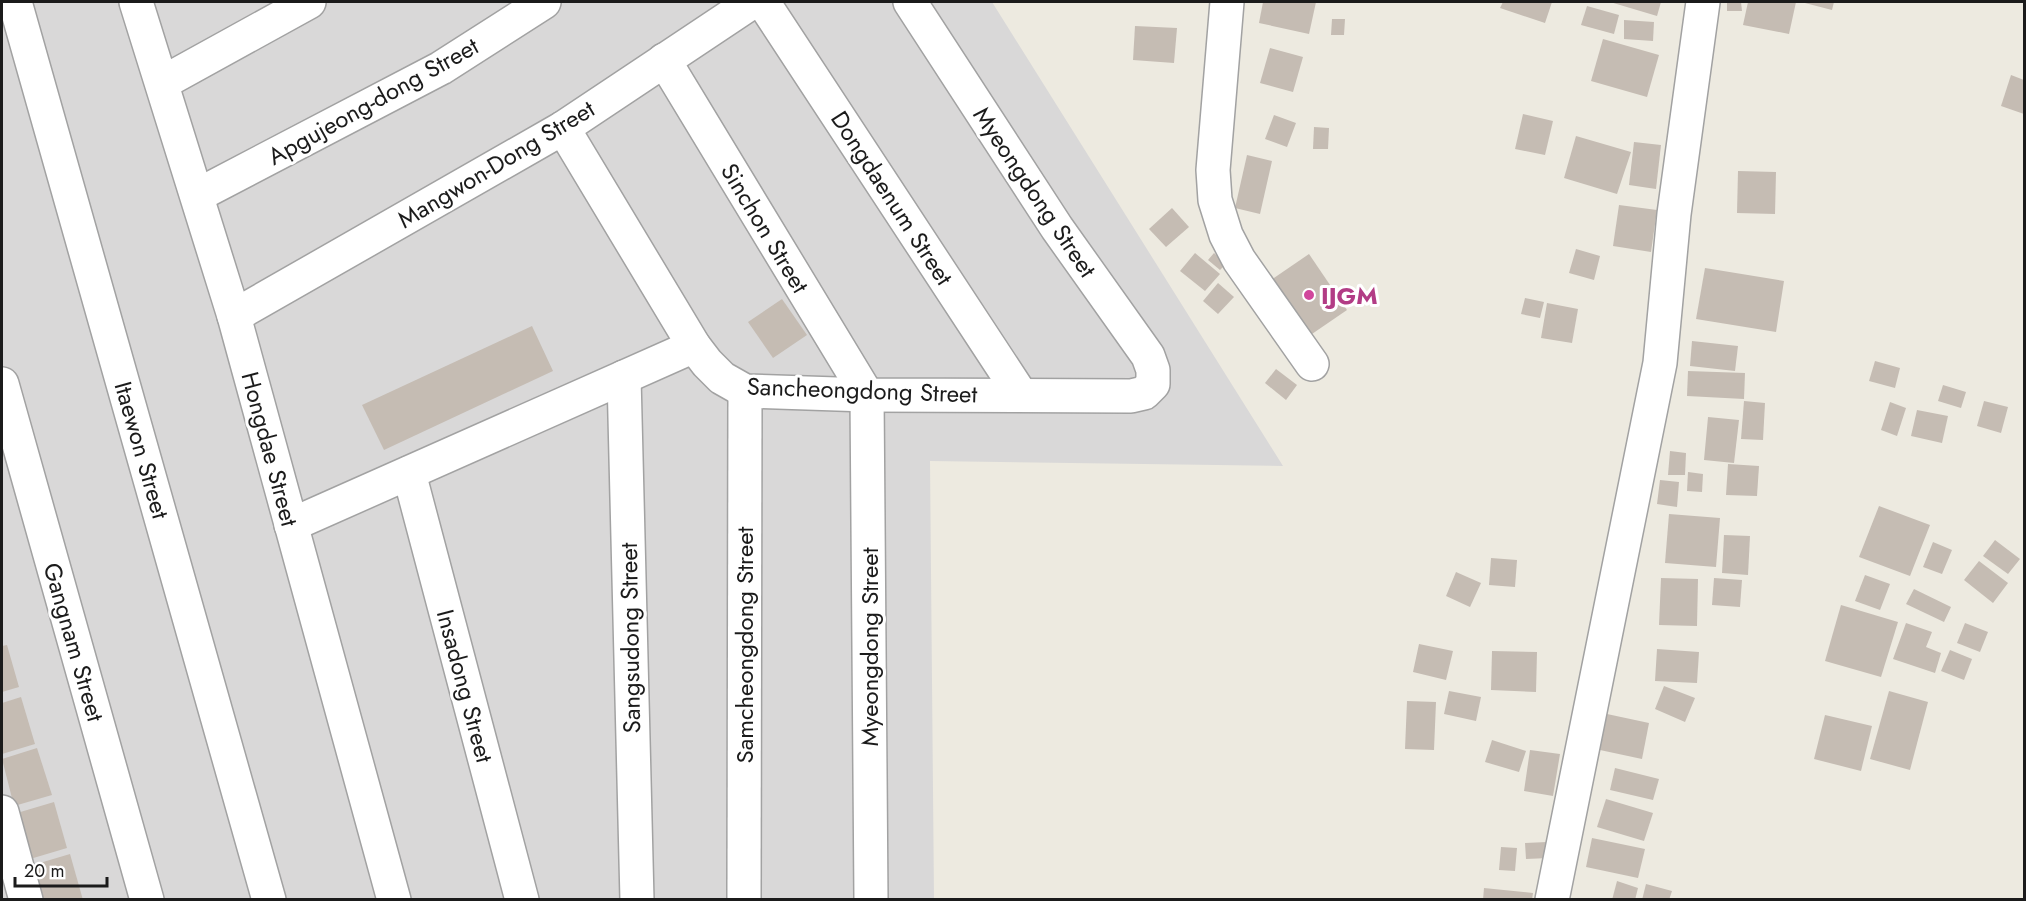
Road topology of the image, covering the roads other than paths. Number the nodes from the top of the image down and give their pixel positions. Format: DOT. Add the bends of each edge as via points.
graph roads {
  1 [pos="10,2"];
  2 [pos="15,2"];
  3 [pos="136,2"];
  4 [pos="309,2"];
  5 [pos="544,2"];
  6 [pos="752,2"];
  7 [pos="763,2"];
  8 [pos="910,2"];
  9 [pos="1227,2"];
  10 [pos="1703,2"];
  11 [pos="2,4"];
  12 [pos="664,60"];
  13 [pos="162,83"];
  14 [pos="563,128"];
  15 [pos="198,195"];
  16 [pos="234,316"];
  17 [pos="694,346"];
  18 [pos="1312,364"];
  19 [pos="624,377"];
  20 [pos="2,384"];
  21 [pos="1153,384"];
  22 [pos="745,391"];
  23 [pos="867,395"];
  24 [pos="1021,395"];
  25 [pos="409,473"];
  26 [pos="291,525"];
  27 [pos="2,812"];
  28 [pos="26,900"];
  29 [pos="147,900"];
  30 [pos="269,900"];
  31 [pos="394,900"];
  32 [pos="522,900"];
  33 [pos="637,900"];
  34 [pos="744,900"];
  35 [pos="871,900"];
  36 [pos="1552,900"];
  1 -- 11 [label="street"];
  2 -- 30 [label="street, Itaewon Street"];
  3 -- 13 [label="street, Hongdae Street"];
  4 -- 13 [label="street"];
  5 -- 15 [label="street, Apgujeong-dong Street" via="441,68"];
  6 -- 12 [label="street, Mangwon-Dong Street"];
  7 -- 24 [label="street, Dongdaenum Street"];
  8 -- 21 [label="street, Myeongdong Street" via="1057,228 1148,356"];
  9 -- 18 [label="street" via="1213,170 1215,200 1239,260"];
  10 -- 36 [label="street" via="1674,214 1656,386"];
  12 -- 14 [label="street, Mangwon-Dong Street"];
  12 -- 23 [label="street, Sinchon Street"];
  13 -- 15 [label="street, Hongdae Street"];
  14 -- 16 [label="street, Mangwon-Dong Street"];
  14 -- 17 [label="street, Sancheongdong Street"];
  15 -- 16 [label="street, Hongdae Street"];
  16 -- 26 [label="street, Hongdae Street"];
  17 -- 19 [label="street"];
  17 -- 22 [label="street, Sancheongdong Street" via="722,378"];
  19 -- 25 [label="street"];
  19 -- 33 [label="street, Sangsudong Street"];
  20 -- 29 [label="street, Gangnam Street"];
  21 -- 24 [label="street, Sancheongdong Street" via="1144,393 1131,396"];
  22 -- 23 [label="street, Sancheongdong Street"];
  22 -- 34 [label="street, Samcheongdong Street"];
  23 -- 24 [label="street, Sancheongdong Street"];
  23 -- 35 [label="street, Myeongdong Street"];
  25 -- 26 [label="street"];
  25 -- 32 [label="street, Insadong Street"];
  26 -- 31 [label="street, Hongdae Street"];
  27 -- 28 [label="street"];
}
